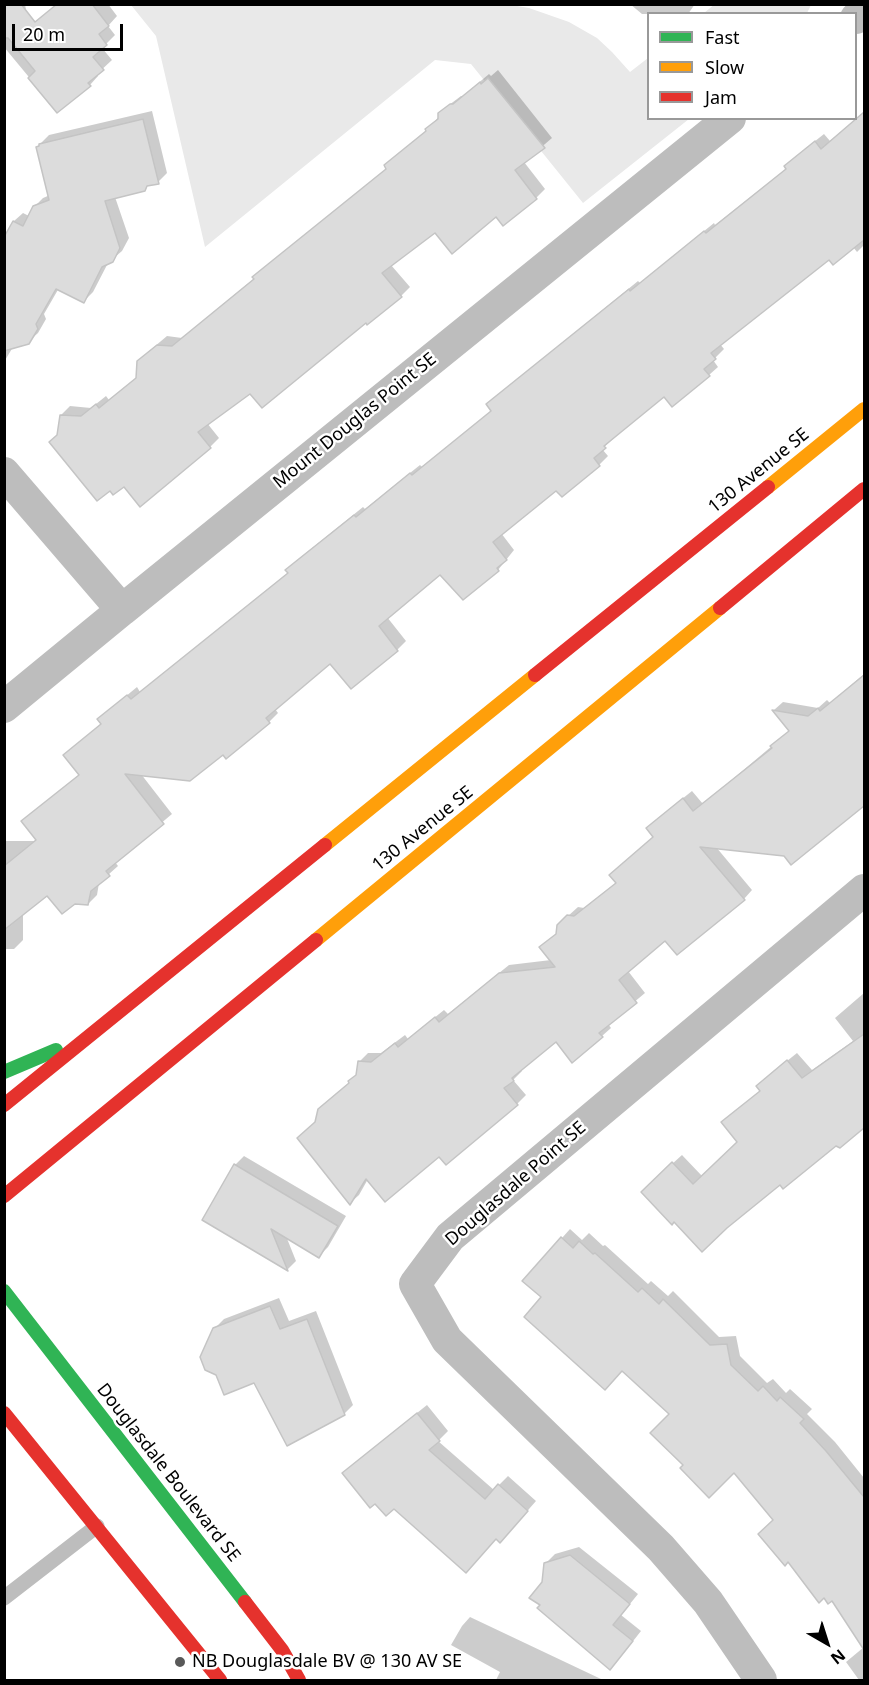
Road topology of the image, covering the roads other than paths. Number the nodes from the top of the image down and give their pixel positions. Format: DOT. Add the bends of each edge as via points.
graph roads {
  1 [pos="728,120"];
  2 [pos="864,409"];
  3 [pos="4,473"];
  4 [pos="864,489"];
  5 [pos="122,610"];
  6 [pos="4,707"];
  7 [pos="864,890"];
  8 [pos="94,1034"];
  9 [pos="4,1072"];
  10 [pos="4,1105"];
  11 [pos="4,1196"];
  12 [pos="4,1291"];
  13 [pos="4,1413"];
  14 [pos="97,1526"];
  15 [pos="4,1598"];
  16 [pos="220,1680"];
  17 [pos="299,1680"];
  18 [pos="761,1680"];
  1 -- 5 [label="street, Mount Douglas Point SE"];
  2 -- 8 [label="street, 130 Avenue SE"];
  3 -- 5 [label="street"];
  4 -- 11 [label="street, 130 Avenue SE"];
  5 -- 6 [label="street, Mount Douglas Point SE"];
  7 -- 18 [label="street, Douglasdale Point SE" via="450,1237 415,1284 447,1340 661,1548 708,1602"];
  8 -- 9 [label="street"];
  8 -- 10 [label="street, 130 Avenue SE"];
  12 -- 17 [label="street, Douglasdale Boulevard SE" via="282,1650"];
  13 -- 14 [label="street"];
  14 -- 15 [label="lane"];
  14 -- 16 [label="street"];
}
